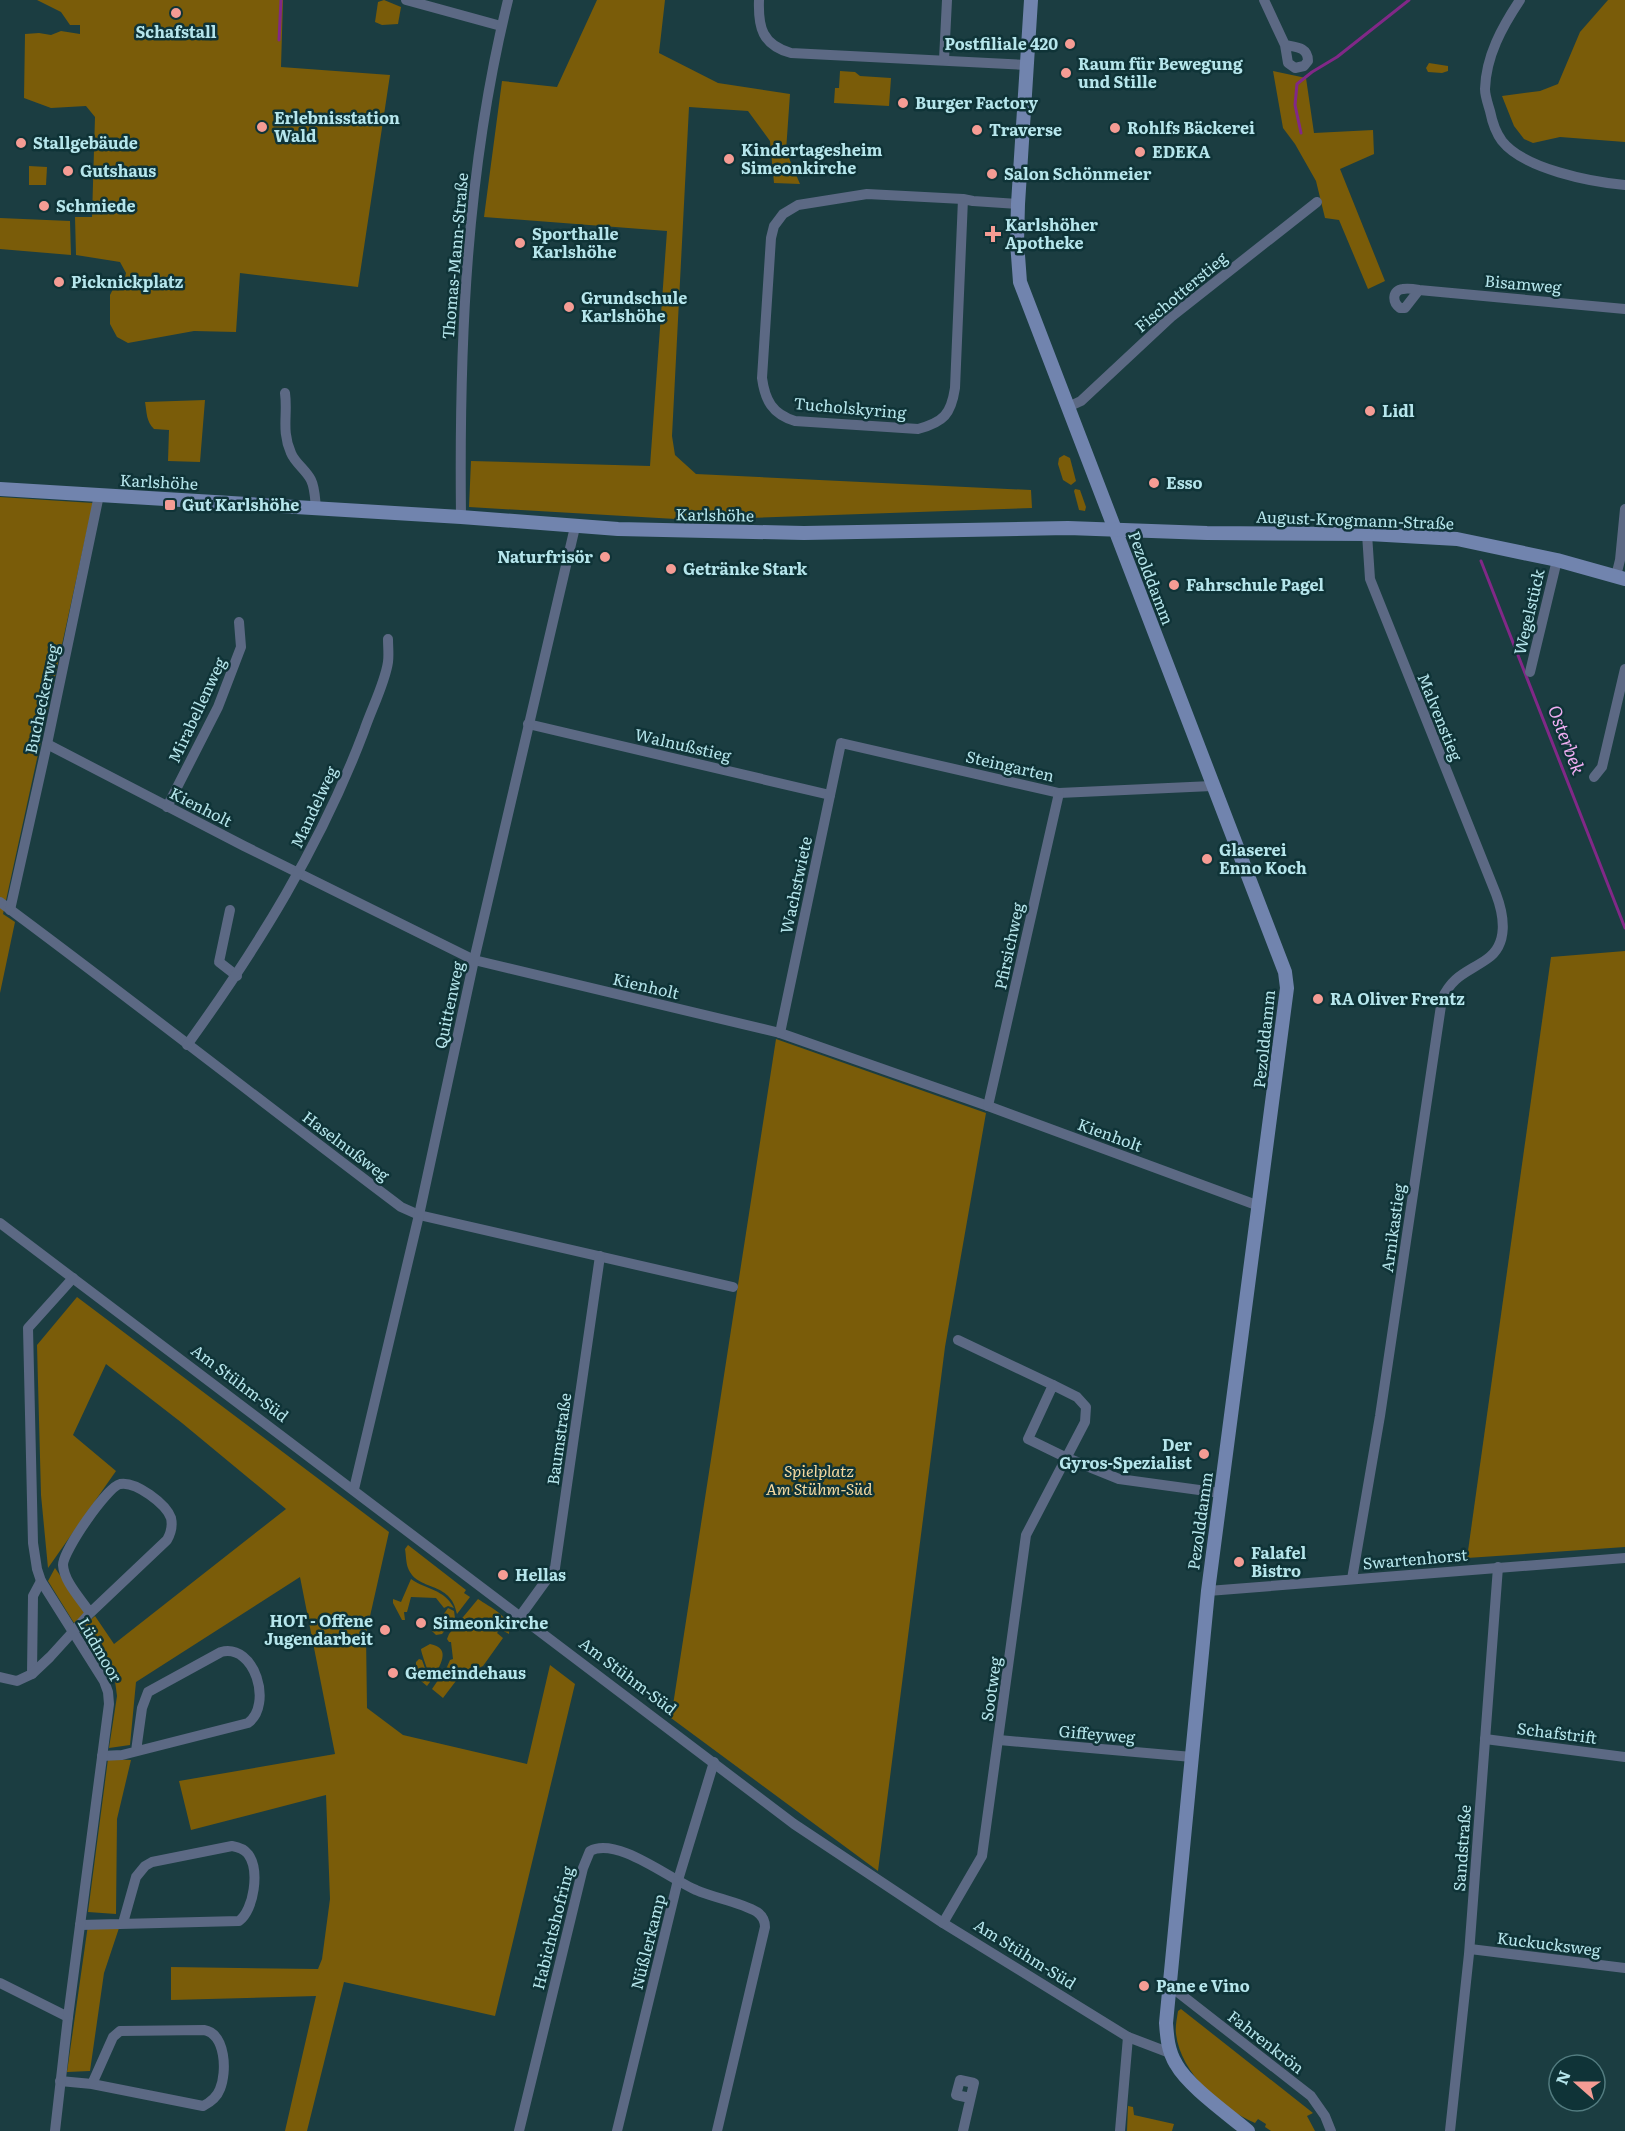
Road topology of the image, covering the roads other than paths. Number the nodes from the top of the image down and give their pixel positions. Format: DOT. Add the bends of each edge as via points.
graph roads {
  1 [pos="406,0"];
  2 [pos="508,0"];
  3 [pos="759,0"];
  4 [pos="947,0"];
  5 [pos="1031,0"];
  6 [pos="1264,0"];
  7 [pos="1520,0"];
  8 [pos="501,26"];
  9 [pos="1285,45"];
  10 [pos="944,60"];
  11 [pos="1027,65"];
  12 [pos="1625,185"];
  13 [pos="963,199"];
  14 [pos="1317,202"];
  15 [pos="1018,204"];
  16 [pos="1419,290"];
  17 [pos="1625,309"];
  18 [pos="285,393"];
  19 [pos="1068,407"];
  20 [pos="0,489"];
  21 [pos="99,495"];
  22 [pos="316,508"];
  23 [pos="1625,510"];
  24 [pos="461,516"];
  25 [pos="574,527"];
  26 [pos="1115,530"];
  27 [pos="1368,534"];
  28 [pos="1557,560"];
  29 [pos="1620,577"];
  30 [pos="239,622"];
  31 [pos="388,639"];
  32 [pos="1625,669"];
  33 [pos="1530,672"];
  34 [pos="528,724"];
  35 [pos="841,743"];
  36 [pos="47,744"];
  37 [pos="1594,777"];
  38 [pos="1212,786"];
  39 [pos="1059,793"];
  40 [pos="830,795"];
  41 [pos="167,807"];
  42 [pos="299,872"];
  43 [pos="0,902"];
  44 [pos="1501,907"];
  45 [pos="10,910"];
  46 [pos="230,910"];
  47 [pos="474,960"];
  48 [pos="237,976"];
  49 [pos="780,1033"];
  50 [pos="188,1045"];
  51 [pos="988,1106"];
  52 [pos="1259,1206"];
  53 [pos="419,1215"];
  54 [pos="0,1223"];
  55 [pos="600,1256"];
  56 [pos="74,1278"];
  57 [pos="733,1287"];
  58 [pos="958,1340"];
  59 [pos="1053,1385"];
  60 [pos="1067,1458"];
  61 [pos="354,1489"];
  62 [pos="1221,1493"];
  63 [pos="1625,1558"];
  64 [pos="1498,1567"];
  65 [pos="1352,1579"];
  66 [pos="41,1581"];
  67 [pos="1208,1591"];
  68 [pos="90,1613"];
  69 [pos="521,1616"];
  70 [pos="73,1631"];
  71 [pos="32,1674"];
  72 [pos="0,1677"];
  73 [pos="1485,1738"];
  74 [pos="999,1740"];
  75 [pos="136,1751"];
  76 [pos="102,1756"];
  77 [pos="1192,1757"];
  78 [pos="1625,1757"];
  79 [pos="714,1762"];
  80 [pos="678,1880"];
  81 [pos="123,1923"];
  82 [pos="943,1923"];
  83 [pos="80,1924"];
  84 [pos="1470,1949"];
  85 [pos="1625,1968"];
  86 [pos="0,1983"];
  87 [pos="1170,1986"];
  88 [pos="68,2017"];
  89 [pos="1128,2037"];
  90 [pos="1170,2053"];
  91 [pos="60,2081"];
  92 [pos="92,2084"];
  93 [pos="970,2098"];
  94 [pos="55,2131"];
  95 [pos="519,2131"];
  96 [pos="617,2131"];
  97 [pos="717,2131"];
  98 [pos="963,2131"];
  99 [pos="1120,2131"];
  100 [pos="1248,2131"];
  101 [pos="1331,2131"];
  102 [pos="1450,2131"];
  1 -- 8 [label="street"];
  2 -- 8 [label="street, Thomas-Mann-Straße"];
  3 -- 10 [label="street" via="758,20 763,34 791,53"];
  4 -- 10 [label="street"];
  5 -- 11 [label="street, Pezolddamm"];
  6 -- 9 [label="street"];
  7 -- 12 [label="street" via="1494,45 1485,90 1492,122 1502,141 1513,152 1541,166"];
  8 -- 24 [label="street, Thomas-Mann-Straße" via="469,225 463,314"];
  10 -- 11 [label="street"];
  11 -- 15 [label="street, Pezolddamm"];
  13 -- 13 [label="street, Tucholskyring" via="867,194 798,205 783,214 774,226 769,271 762,378 770,407 795,421 918,429 946,416 955,388"];
  13 -- 15 [label="street, Tucholskyring"];
  14 -- 19 [label="street, Fischotterstieg" via="1171,317 1081,401"];
  15 -- 19 [label="street, Pezolddamm" via="1020,282"];
  16 -- 17 [label="street, Bisamweg"];
  18 -- 22 [label="street" via="285,435 292,456 310,479"];
  19 -- 26 [label="street, Pezolddamm"];
  20 -- 21 [label="street, Karlshöhe"];
  21 -- 22 [label="street, Karlshöhe"];
  21 -- 36 [label="street, Bucheckerweg"];
  22 -- 24 [label="street, Karlshöhe"];
  23 -- 29 [label="street"];
  24 -- 25 [label="street, Karlshöhe"];
  25 -- 26 [label="street, Karlshöhe" via="725,532"];
  25 -- 34 [label="street, Quittenweg"];
  26 -- 27 [label="street, August-Krogmann-Straße"];
  26 -- 38 [label="street, Pezolddamm"];
  27 -- 28 [label="street, August-Krogmann-Straße" via="1457,539"];
  27 -- 44 [label="street, Malvenstieg" via="1370,579"];
  28 -- 29 [label="street, August-Krogmann-Straße"];
  28 -- 33 [label="street, Wegelstück"];
  30 -- 41 [label="street, Mirabellenweg" via="241,647 218,707"];
  31 -- 42 [label="street, Mandelweg" via="388,663 352,762"];
  32 -- 37 [label="street" via="1602,767"];
  34 -- 40 [label="street, Walnußstieg"];
  34 -- 47 [label="street, Quittenweg"];
  35 -- 39 [label="street, Steingarten"];
  35 -- 40 [label="street, Wachstwiete"];
  36 -- 41 [label="street, Kienholt"];
  36 -- 45 [label="street, Bucheckerweg"];
  38 -- 39 [label="street, Steingarten"];
  38 -- 52 [label="street, Pezolddamm" via="1285,972 1287,988"];
  39 -- 51 [label="street, Pfirsichweg"];
  40 -- 49 [label="street, Wachstwiete"];
  41 -- 42 [label="street, Kienholt"];
  42 -- 47 [label="street, Kienholt"];
  42 -- 48 [label="street, Mandelweg"];
  43 -- 45 [label="street, Haselnußweg"];
  44 -- 65 [label="street, Arnikastieg" via="1504,926 1499,944 1489,958 1460,974 1442,999"];
  45 -- 50 [label="street, Haselnußweg"];
  46 -- 48 [label="street" via="219,962"];
  47 -- 49 [label="street, Kienholt"];
  47 -- 53 [label="street, Quittenweg"];
  48 -- 50 [label="street, Mandelweg"];
  49 -- 51 [label="street, Kienholt"];
  50 -- 53 [label="street, Haselnußweg" via="401,1207"];
  51 -- 52 [label="street, Kienholt"];
  52 -- 62 [label="street, Pezolddamm"];
  53 -- 55 [label="street, Haselnußweg"];
  53 -- 61 [label="street, Quittenweg"];
  54 -- 56 [label="street, Am Stühm-Süd"];
  55 -- 57 [label="street, Haselnußweg"];
  55 -- 69 [label="street, Baumstraße" via="555,1568"];
  56 -- 61 [label="street, Am Stühm-Süd"];
  56 -- 66 [label="street, Lüdmoor" via="28,1328 33,1543"];
  58 -- 59 [label="street"];
  59 -- 60 [label="street, Sootweg" via="1077,1396 1086,1407 1085,1422"];
  59 -- 60 [label="street" via="1028,1438"];
  60 -- 62 [label="street" via="1119,1479"];
  60 -- 74 [label="street, Sootweg" via="1026,1534"];
  61 -- 69 [label="street, Am Stühm-Süd"];
  62 -- 67 [label="street, Pezolddamm"];
  63 -- 64 [label="street, Swartenhorst"];
  64 -- 65 [label="street, Swartenhorst"];
  64 -- 73 [label="street, Sandstraße"];
  65 -- 67 [label="street, Swartenhorst"];
  66 -- 70 [label="street, Lüdmoor"];
  66 -- 71 [label="street" via="33,1596"];
  67 -- 77 [label="street, Pezolddamm"];
  68 -- 68 [label="street" via="171,1533 168,1512 137,1486 121,1484 110,1490 64,1558 66,1577"];
  68 -- 70 [label="street"];
  69 -- 79 [label="street, Am Stühm-Süd"];
  70 -- 71 [label="street"];
  70 -- 76 [label="street, Lüdmoor" via="108,1692"];
  71 -- 72 [label="street" via="17,1680"];
  73 -- 78 [label="street, Schafstrift"];
  73 -- 84 [label="street, Sandstraße"];
  74 -- 77 [label="street, Giffeyweg"];
  74 -- 82 [label="street, Sootweg" via="982,1856"];
  75 -- 75 [label="street" via="252,1721 260,1702 249,1662 234,1651 221,1652 148,1692"];
  75 -- 76 [label="street"];
  76 -- 83 [label="street, Lüdmoor"];
  77 -- 87 [label="street, Pezolddamm"];
  79 -- 80 [label="street, Nüßlerkamp"];
  79 -- 82 [label="street, Am Stühm-Süd" via="794,1824"];
  80 -- 95 [label="street, Habichtshofring" via="615,1850 599,1848 588,1854"];
  80 -- 96 [label="street, Nüßlerkamp"];
  80 -- 97 [label="street, Habichtshofring" via="755,1911 766,1925"];
  81 -- 81 [label="street" via="239,1921 252,1902 250,1856 232,1846 147,1864 136,1877"];
  81 -- 83 [label="street"];
  82 -- 89 [label="street, Am Stühm-Süd"];
  83 -- 88 [label="street, Lüdmoor"];
  84 -- 85 [label="street, Kuckucksweg"];
  84 -- 102 [label="street, Sandstraße"];
  86 -- 88 [label="street"];
  87 -- 90 [label="street, Pezolddamm" via="1166,2023"];
  87 -- 101 [label="street, Fahrenkrön" via="1311,2096"];
  88 -- 91 [label="street, Lüdmoor"];
  89 -- 90 [label="street, Am Stühm-Süd"];
  89 -- 99 [label="street"];
  90 -- 100 [label="street" via="1186,2078"];
  91 -- 92 [label="street"];
  91 -- 94 [label="street, Lüdmoor"];
  92 -- 92 [label="street" via="203,2106 215,2098 221,2086 220,2044 216,2036 204,2030 120,2031 113,2037"];
  93 -- 98 [label="street"];
}
